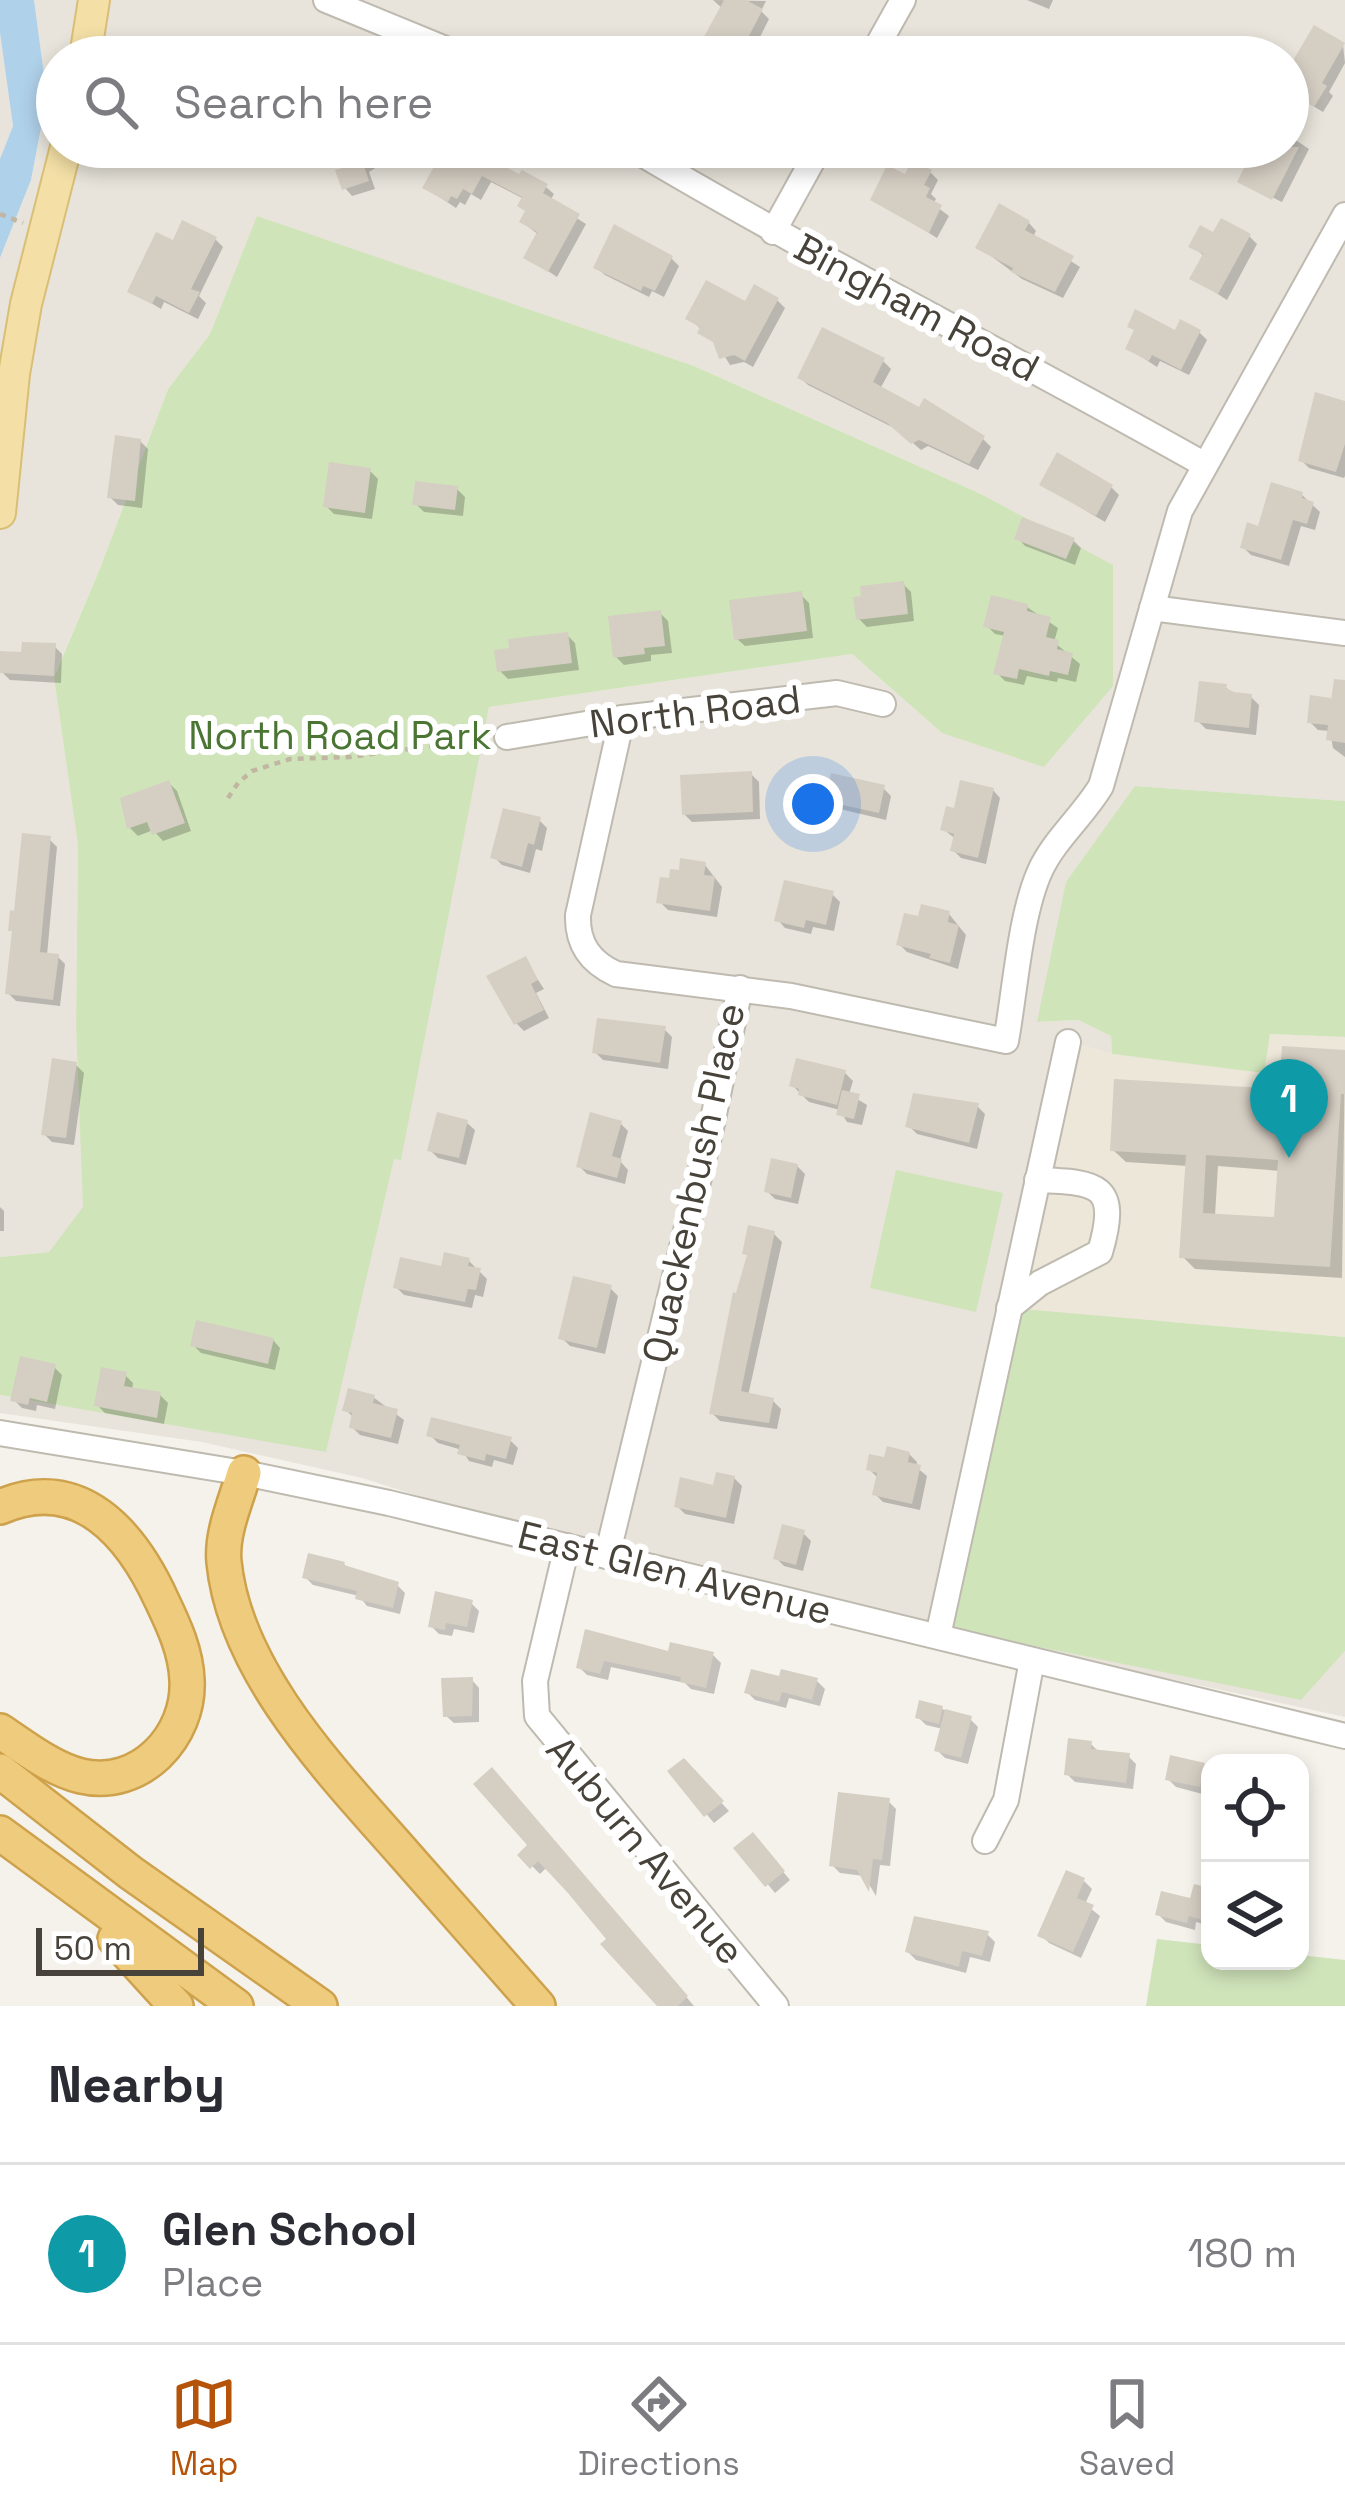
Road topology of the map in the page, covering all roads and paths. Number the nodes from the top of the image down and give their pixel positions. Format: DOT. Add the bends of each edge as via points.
graph roads {
  1 [pos="94,0"];
  2 [pos="326,0"];
  3 [pos="903,0"];
  4 [pos="88,36"];
  5 [pos="414,36"];
  6 [pos="883,36"];
  7 [pos="61,168"];
  8 [pos="664,168"];
  9 [pos="808,168"];
  10 [pos="1345,215"];
  11 [pos="772,232"];
  12 [pos="1205,465"];
  13 [pos="0,513"];
  14 [pos="1152,608"];
  15 [pos="1345,634"];
  16 [pos="883,704"];
  17 [pos="622,718"];
  18 [pos="507,737"];
  19 [pos="228,799"];
  20 [pos="740,988"];
  21 [pos="1068,1042"];
  22 [pos="1037,1180"];
  23 [pos="1009,1308"];
  24 [pos="0,1433"];
  25 [pos="244,1474"];
  26 [pos="0,1508"];
  27 [pos="567,1546"];
  28 [pos="607,1556"];
  29 [pos="938,1636"];
  30 [pos="1032,1660"];
  31 [pos="0,1731"];
  32 [pos="1345,1736"];
  33 [pos="0,1771"];
  34 [pos="1,1834"];
  35 [pos="985,1840"];
  36 [pos="65,1884"];
  37 [pos="176,2006"];
  38 [pos="236,2006"];
  39 [pos="320,2006"];
  40 [pos="538,2006"];
  41 [pos="776,2006"];
  1 -- 4 [label="main road"];
  2 -- 5 [label="street"];
  3 -- 6 [label="street"];
  7 -- 13 [label="main road" via="26,304"];
  8 -- 11 [label="street, Bingham Road"];
  9 -- 11 [label="street"];
  10 -- 12 [label="street"];
  11 -- 12 [label="street, Bingham Road"];
  12 -- 14 [label="street" via="1180,512"];
  14 -- 15 [label="street"];
  14 -- 20 [label="street" via="1100,786 1051,852 1031,896 1006,1041"];
  16 -- 17 [label="street, North Road" via="837,693"];
  17 -- 18 [label="street, North Road"];
  17 -- 20 [label="street, Quackenbush Place" via="578,915 580,941 616,974"];
  18 -- 19 [label="path" via="290,759 252,771"];
  20 -- 28 [label="street, Quackenbush Place"];
  21 -- 22 [label="street"];
  22 -- 23 [label="street"];
  22 -- 23 [label="street" via="1097,1189 1108,1204 1106,1230 1100,1252"];
  23 -- 29 [label="street"];
  24 -- 25 [label="street, East Glen Avenue"];
  25 -- 27 [label="street, East Glen Avenue"];
  25 -- 40 [label="highway" via="224,1561 261,1669 320,1756"];
  26 -- 31 [label="highway" via="54,1498 111,1524 158,1592 188,1686 169,1742 116,1777 69,1772"];
  27 -- 28 [label="street, East Glen Avenue"];
  27 -- 41 [label="street, Auburn Avenue" via="535,1681 538,1716"];
  28 -- 29 [label="street, East Glen Avenue"];
  29 -- 30 [label="street, East Glen Avenue"];
  30 -- 32 [label="street, East Glen Avenue"];
  30 -- 35 [label="street" via="1006,1800"];
  33 -- 39 [label="highway"];
  34 -- 36 [label="highway"];
  36 -- 37 [label="highway"];
  36 -- 38 [label="highway"];
}
